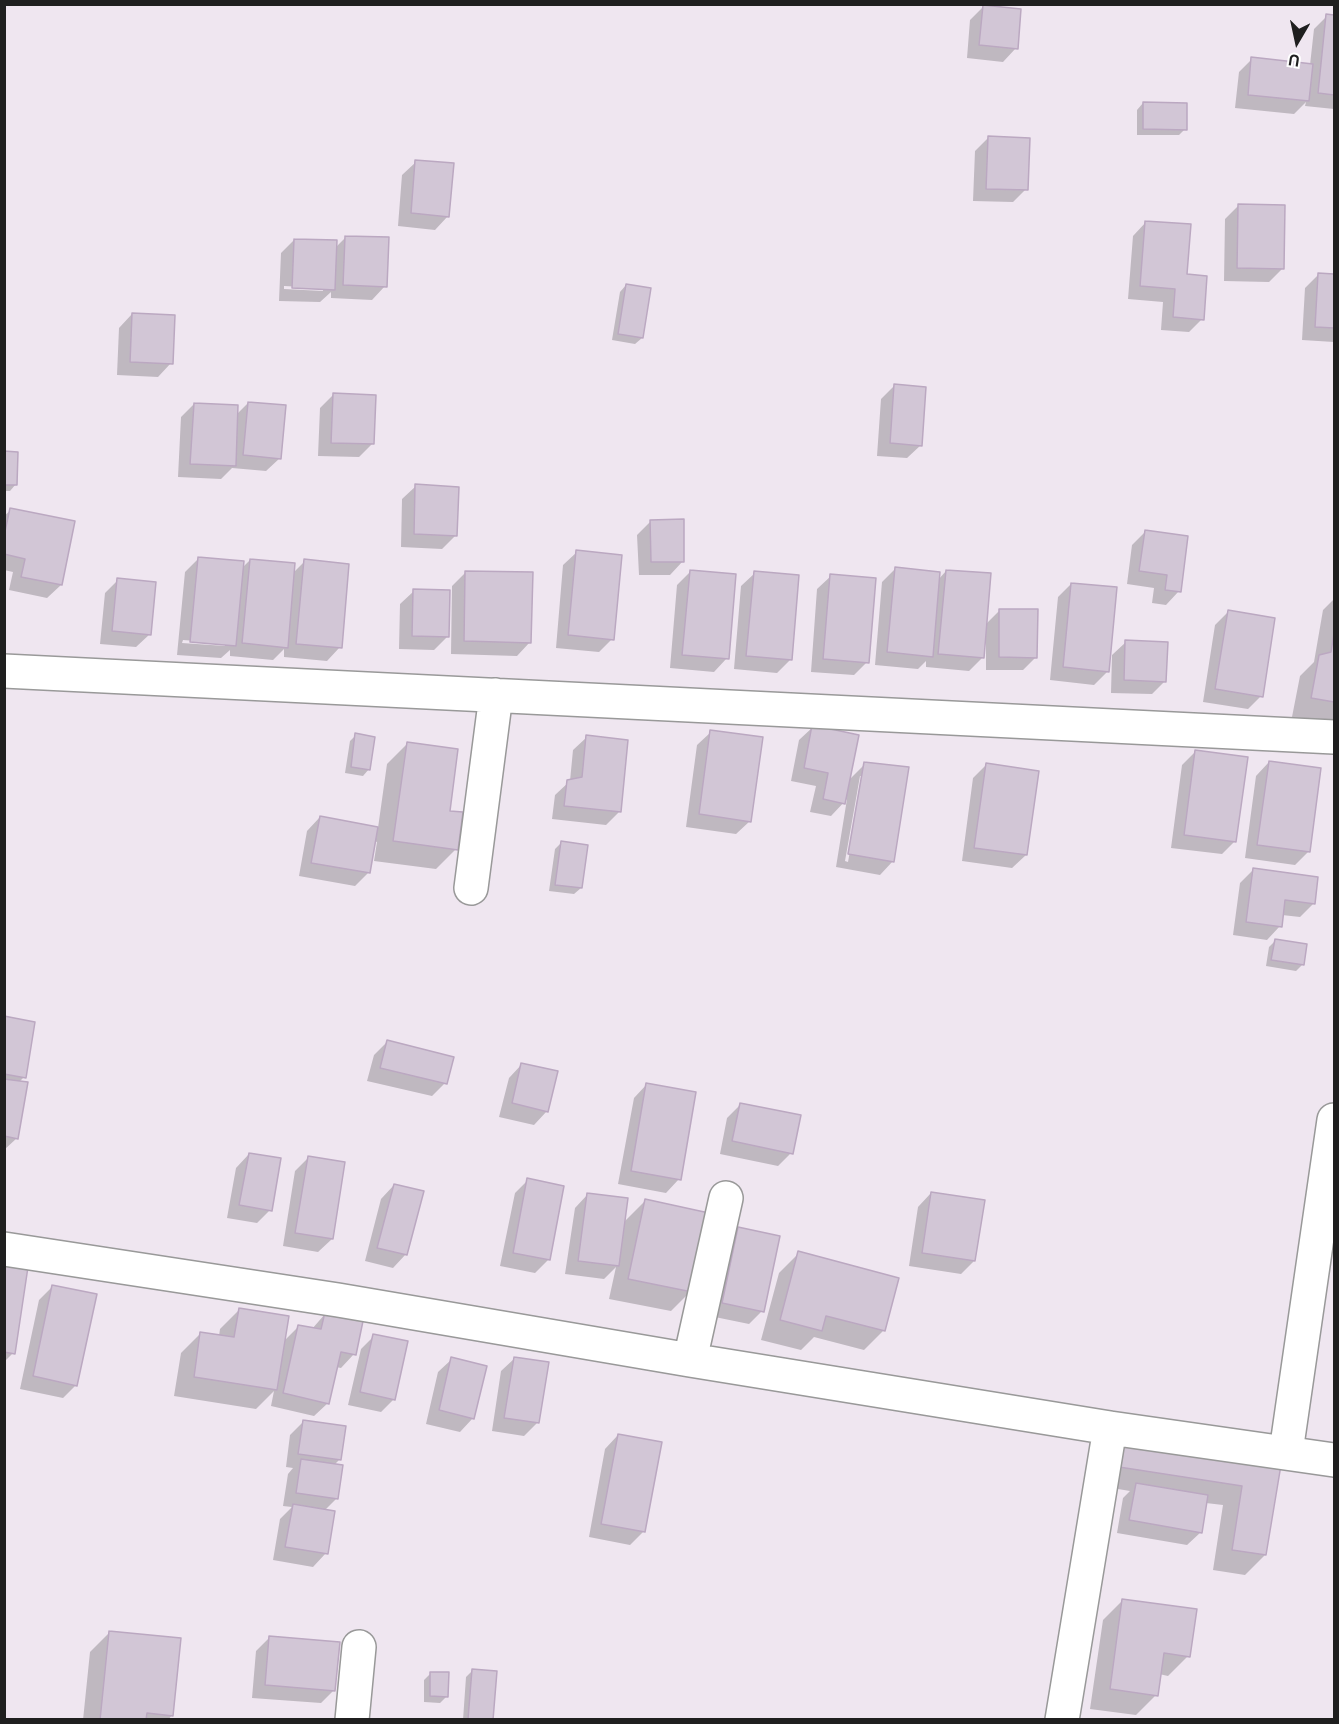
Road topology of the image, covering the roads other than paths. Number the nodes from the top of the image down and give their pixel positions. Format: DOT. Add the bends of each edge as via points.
graph roads {
  1 [pos="4,670"];
  2 [pos="496,695"];
  3 [pos="1335,737"];
  4 [pos="471,888"];
  5 [pos="1335,1120"];
  6 [pos="726,1198"];
  7 [pos="4,1249"];
  8 [pos="690,1360"];
  9 [pos="1110,1428"];
  10 [pos="1286,1452"];
  11 [pos="1335,1460"];
  12 [pos="359,1647"];
  13 [pos="352,1719"];
  14 [pos="1062,1719"];
  1 -- 2 [label="street"];
  2 -- 3 [label="street"];
  2 -- 4 [label="street"];
  5 -- 10 [label="street"];
  6 -- 8 [label="street"];
  7 -- 8 [label="street" via="338,1300"];
  8 -- 9 [label="street"];
  9 -- 10 [label="street"];
  9 -- 14 [label="street"];
  10 -- 11 [label="street"];
  12 -- 13 [label="street"];
}
